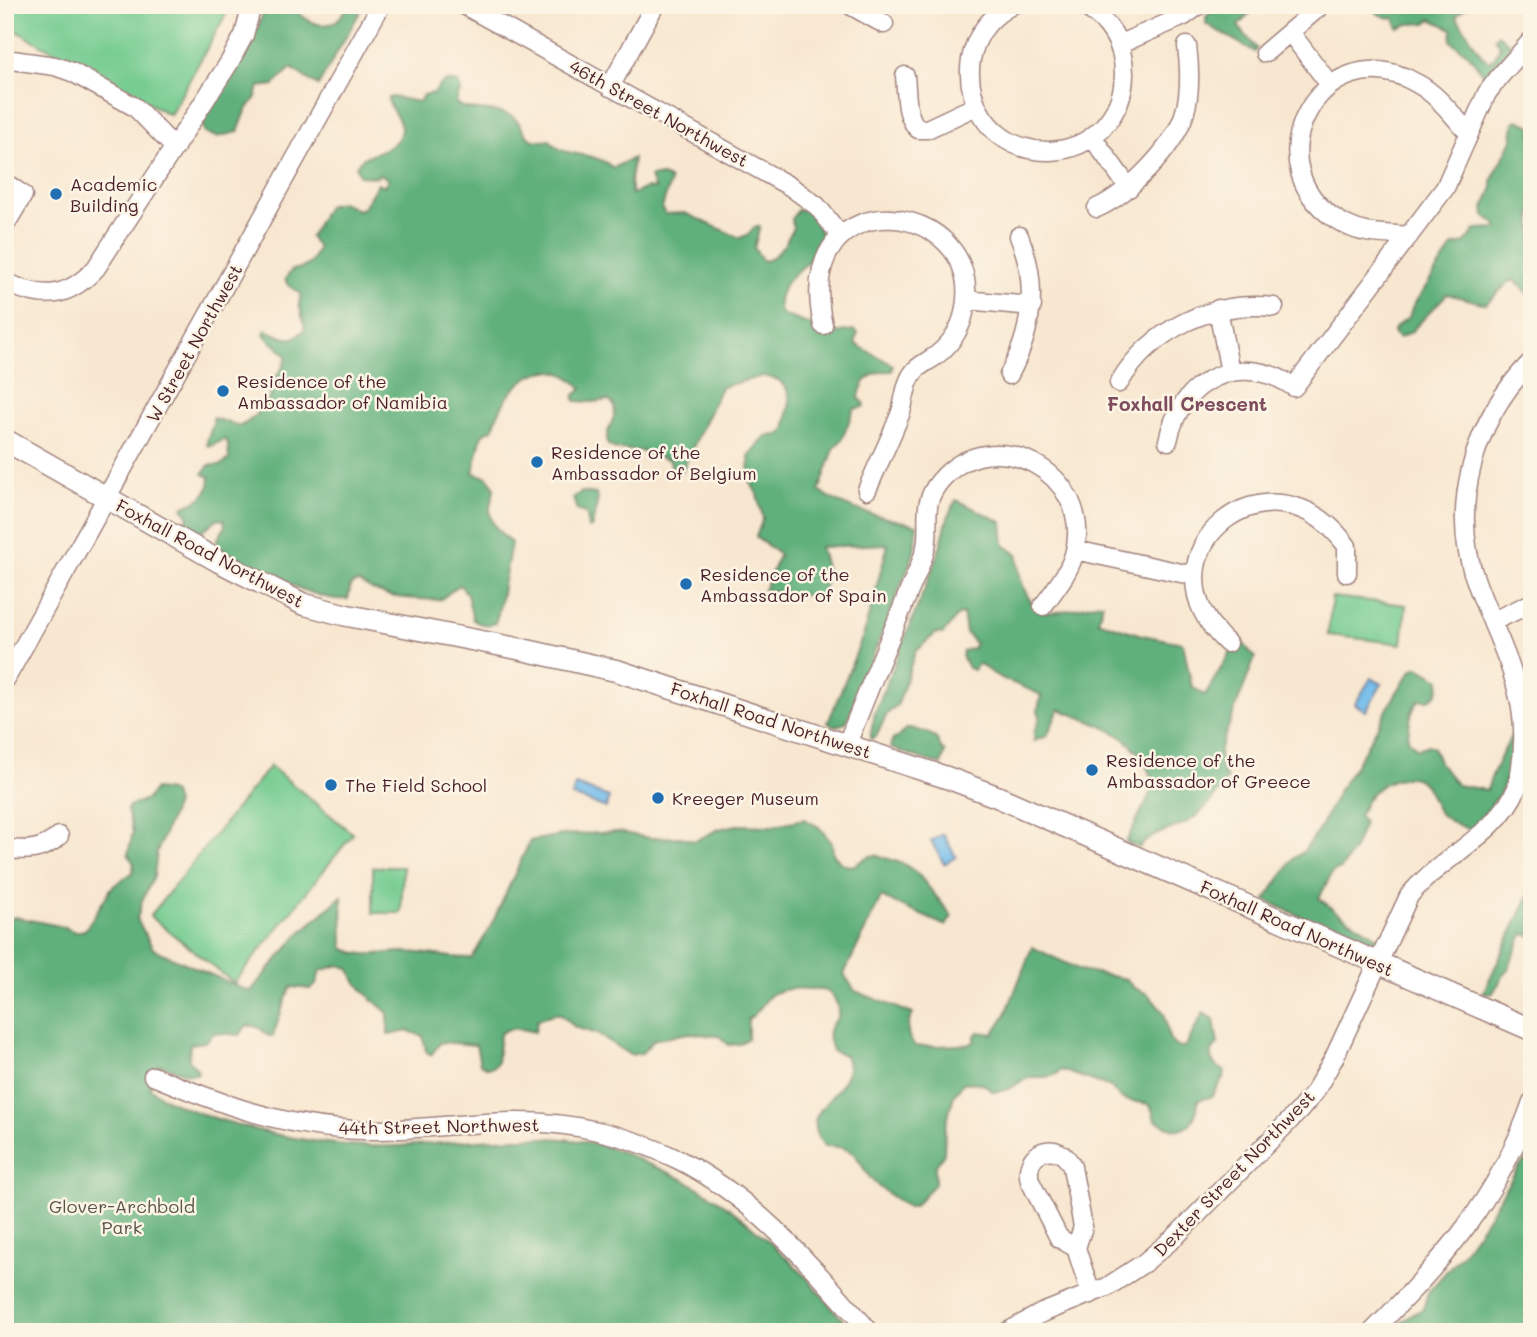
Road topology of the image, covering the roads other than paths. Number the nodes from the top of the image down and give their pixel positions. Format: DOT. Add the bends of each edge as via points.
graph roads {
  1 [pos="252,5"];
  2 [pos="380,5"];
  3 [pos="464,5"];
  4 [pos="656,5"];
  5 [pos="850,5"];
  6 [pos="1012,5"];
  7 [pos="1082,5"];
  8 [pos="1199,5"];
  9 [pos="1318,8"];
  10 [pos="884,24"];
  11 [pos="1290,32"];
  12 [pos="1532,40"];
  13 [pos="1119,44"];
  14 [pos="1187,46"];
  15 [pos="1265,53"];
  16 [pos="5,59"];
  17 [pos="905,76"];
  18 [pos="1330,85"];
  19 [pos="610,87"];
  20 [pos="976,106"];
  21 [pos="1468,132"];
  22 [pos="1092,137"];
  23 [pos="175,148"];
  24 [pos="5,184"];
  25 [pos="1129,188"];
  26 [pos="1097,208"];
  27 [pos="5,225"];
  28 [pos="841,236"];
  29 [pos="1019,236"];
  30 [pos="1409,236"];
  31 [pos="5,282"];
  32 [pos="966,300"];
  33 [pos="1032,306"];
  34 [pos="1274,307"];
  35 [pos="1218,309"];
  36 [pos="823,325"];
  37 [pos="1532,361"];
  38 [pos="1230,372"];
  39 [pos="1009,375"];
  40 [pos="1119,383"];
  41 [pos="5,440"];
  42 [pos="1168,441"];
  43 [pos="867,490"];
  44 [pos="106,498"];
  45 [pos="1075,550"];
  46 [pos="1347,573"];
  47 [pos="1195,576"];
  48 [pos="1532,603"];
  49 [pos="1043,606"];
  50 [pos="1493,621"];
  51 [pos="1227,643"];
  52 [pos="5,680"];
  53 [pos="847,744"];
  54 [pos="59,836"];
  55 [pos="5,849"];
  56 [pos="1376,963"];
  57 [pos="1532,1030"];
  58 [pos="153,1076"];
  59 [pos="1532,1102"];
  60 [pos="1076,1248"];
  61 [pos="1091,1294"];
  62 [pos="870,1332"];
  63 [pos="1007,1332"];
  64 [pos="1372,1332"];
  1 -- 23 [label="street" via="244,35 229,63"];
  2 -- 44 [label="street, W Street Northwest"];
  3 -- 19 [label="street, 46th Street Northwest"];
  4 -- 19 [label="street"];
  5 -- 10 [label="street"];
  6 -- 20 [label="street" via="991,20 973,51 970,76"];
  7 -- 13 [label="street" via="1100,18"];
  8 -- 13 [label="street"];
  9 -- 11 [label="street"];
  11 -- 15 [label="street"];
  11 -- 18 [label="street"];
  12 -- 21 [label="street" via="1495,81"];
  13 -- 22 [label="street" via="1123,90 1116,109"];
  14 -- 25 [label="street" via="1188,98 1181,122 1158,157"];
  16 -- 23 [label="street" via="72,72 135,107"];
  17 -- 20 [label="street" via="908,112 918,129"];
  18 -- 21 [label="street" via="1361,72 1400,75 1426,89"];
  18 -- 30 [label="street" via="1310,106 1300,127 1297,158 1306,188 1326,212 1348,226"];
  19 -- 28 [label="street, 46th Street Northwest" via="795,189 817,206"];
  20 -- 22 [label="street" via="995,131 1020,147 1058,150"];
  21 -- 30 [label="street" via="1445,188"];
  22 -- 25 [label="street"];
  23 -- 31 [label="street" via="113,245 84,281 53,294"];
  24 -- 27 [label="street" via="23,195"];
  25 -- 26 [label="street"];
  28 -- 32 [label="street" via="881,219 908,220 925,227 941,237 957,258"];
  28 -- 36 [label="street" via="821,268 818,300"];
  29 -- 33 [label="street" via="1030,268"];
  30 -- 38 [label="street" via="1294,387 1264,373"];
  32 -- 33 [label="street"];
  32 -- 43 [label="street" via="956,334 908,380 902,409"];
  33 -- 39 [label="street" via="1024,342"];
  34 -- 35 [label="street"];
  35 -- 38 [label="street"];
  35 -- 40 [label="street" via="1152,341"];
  37 -- 50 [label="street, Dexter Street Northwest" via="1491,415 1476,449 1468,487 1469,556"];
  38 -- 42 [label="street" via="1205,383 1187,398"];
  41 -- 44 [label="main road, Foxhall Road Northwest"];
  44 -- 52 [label="street, W Street Northwest"];
  44 -- 53 [label="main road, Foxhall Road Northwest" via="303,604 597,666"];
  45 -- 47 [label="street"];
  45 -- 49 [label="street" via="1068,570"];
  45 -- 53 [label="street" via="1071,502 1056,479 1038,466 1016,457 991,455 969,460 947,474 930,498 925,550"];
  46 -- 47 [label="street" via="1348,551 1342,540 1307,512 1277,503 1247,508 1222,522 1202,548"];
  47 -- 51 [label="street" via="1203,612"];
  48 -- 50 [label="street"];
  50 -- 56 [label="street, Dexter Street Northwest" via="1528,705 1530,734 1523,771 1499,816 1409,896"];
  53 -- 56 [label="main road, Foxhall Road Northwest" via="994,795"];
  54 -- 55 [label="street" via="36,849"];
  56 -- 57 [label="main road, Foxhall Road Northwest"];
  56 -- 61 [label="street, Dexter Street Northwest" via="1334,1058 1305,1104 1160,1251 1133,1272"];
  58 -- 62 [label="street, 44th Street Northwest" via="226,1106 321,1127 390,1131 534,1122 629,1139 681,1161 749,1205"];
  59 -- 64 [label="street" via="1508,1162 1465,1230"];
  60 -- 60 [label="street" via="1083,1227 1072,1167 1062,1154 1046,1151 1034,1157 1029,1176 1059,1238"];
  60 -- 61 [label="street"];
  61 -- 63 [label="street, Dexter Street Northwest"];
}
